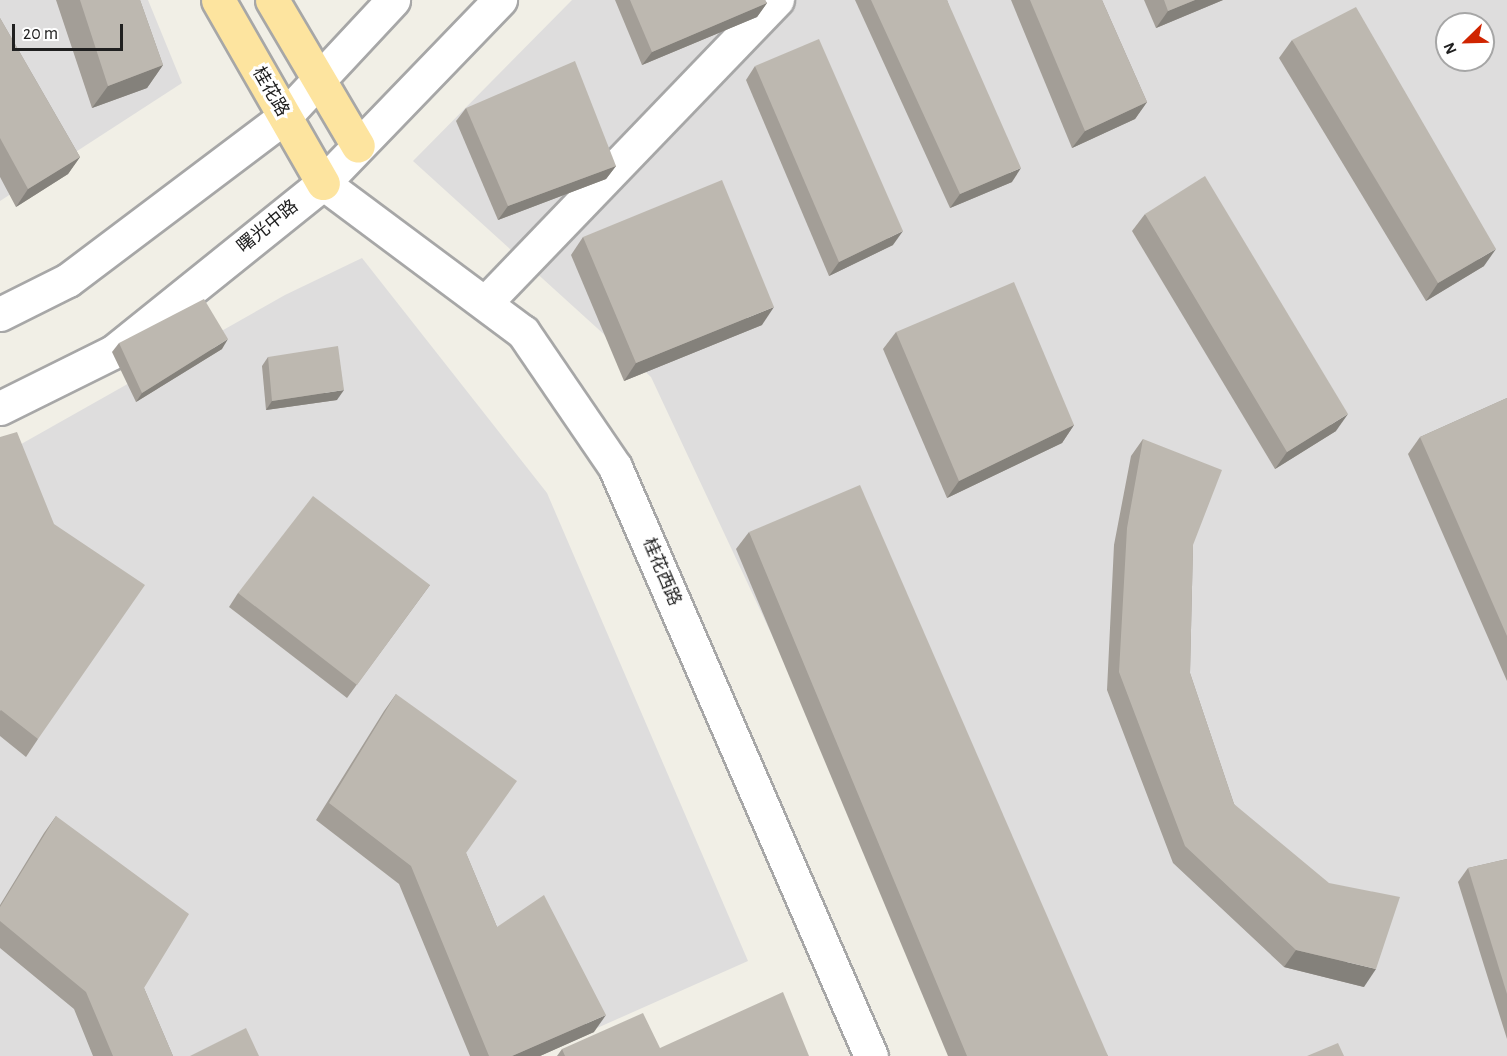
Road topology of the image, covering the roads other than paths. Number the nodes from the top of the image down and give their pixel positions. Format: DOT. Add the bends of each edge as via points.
graph roads {
  1 [pos="218,0"];
  2 [pos="272,0"];
  3 [pos="393,0"];
  4 [pos="500,0"];
  5 [pos="777,0"];
  6 [pos="318,81"];
  7 [pos="284,117"];
  8 [pos="358,146"];
  9 [pos="323,183"];
  10 [pos="485,303"];
  11 [pos="0,314"];
  12 [pos="0,408"];
  13 [pos="871,1056"];
  1 -- 7 [label="main road, 桂花路"];
  2 -- 6 [label="main road"];
  3 -- 6 [label="street"];
  4 -- 8 [label="street, 曙光中路"];
  5 -- 10 [label="street"];
  6 -- 7 [label="street"];
  6 -- 8 [label="main road"];
  7 -- 9 [label="main road, 桂花路"];
  7 -- 11 [label="street" via="68,280"];
  8 -- 9 [label="street, 曙光中路"];
  9 -- 10 [label="street, 桂花西路"];
  9 -- 12 [label="street, 曙光中路" via="112,352"];
  10 -- 13 [label="street, 桂花西路" via="523,332 615,467"];
}
